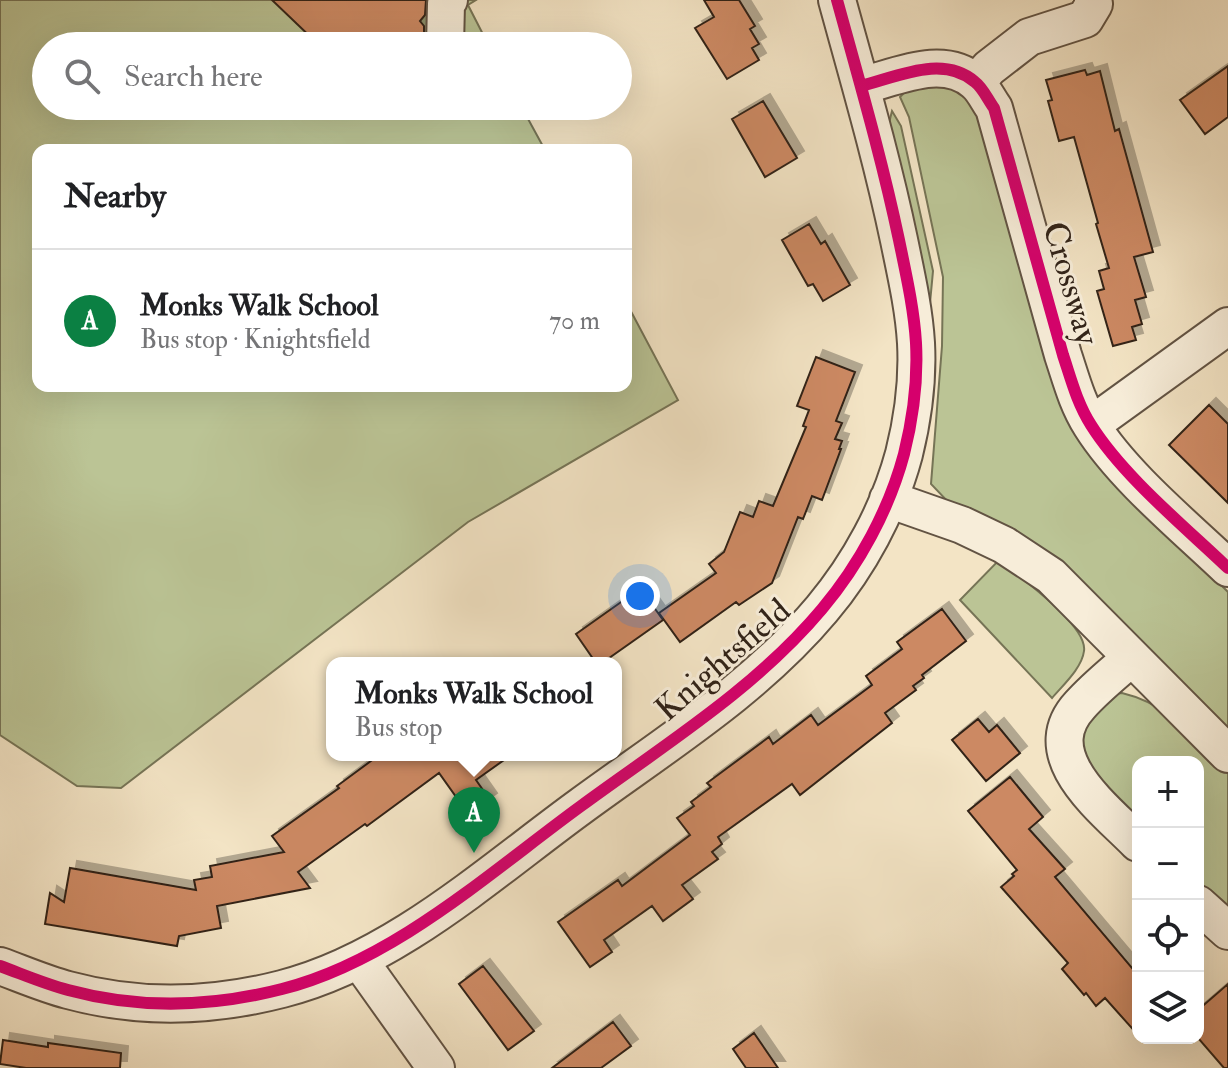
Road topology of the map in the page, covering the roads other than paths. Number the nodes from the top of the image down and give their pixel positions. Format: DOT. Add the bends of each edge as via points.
graph roads {
  1 [pos="449,0"];
  2 [pos="837,0"];
  3 [pos="1093,0"];
  4 [pos="445,32"];
  5 [pos="976,83"];
  6 [pos="861,86"];
  7 [pos="1228,326"];
  8 [pos="1091,425"];
  9 [pos="888,499"];
  10 [pos="1228,568"];
  11 [pos="1131,658"];
  12 [pos="1228,754"];
  13 [pos="1132,837"];
  14 [pos="1204,909"];
  15 [pos="1228,931"];
  16 [pos="359,960"];
  17 [pos="0,966"];
  18 [pos="436,1068"];
  1 -- 4 [label="street"];
  2 -- 6 [label="street, Knightsfield"];
  3 -- 5 [label="street" via="1085,19 1029,37"];
  5 -- 6 [label="street" via="957,71 932,68"];
  5 -- 8 [label="street, Crossway" via="994,108 1063,355"];
  6 -- 9 [label="street, Knightsfield" via="890,199 916,342 913,413"];
  7 -- 8 [label="street"];
  8 -- 10 [label="street, Crossway" via="1132,475"];
  9 -- 11 [label="street" via="1004,545 1051,576"];
  9 -- 16 [label="street, Knightsfield" via="843,581 777,658 440,910"];
  11 -- 12 [label="street"];
  11 -- 13 [label="street" via="1078,706 1064,741 1080,784"];
  14 -- 15 [label="street"];
  16 -- 17 [label="street, Knightsfield" via="286,988 180,1004 67,990"];
  16 -- 18 [label="street"];
}
